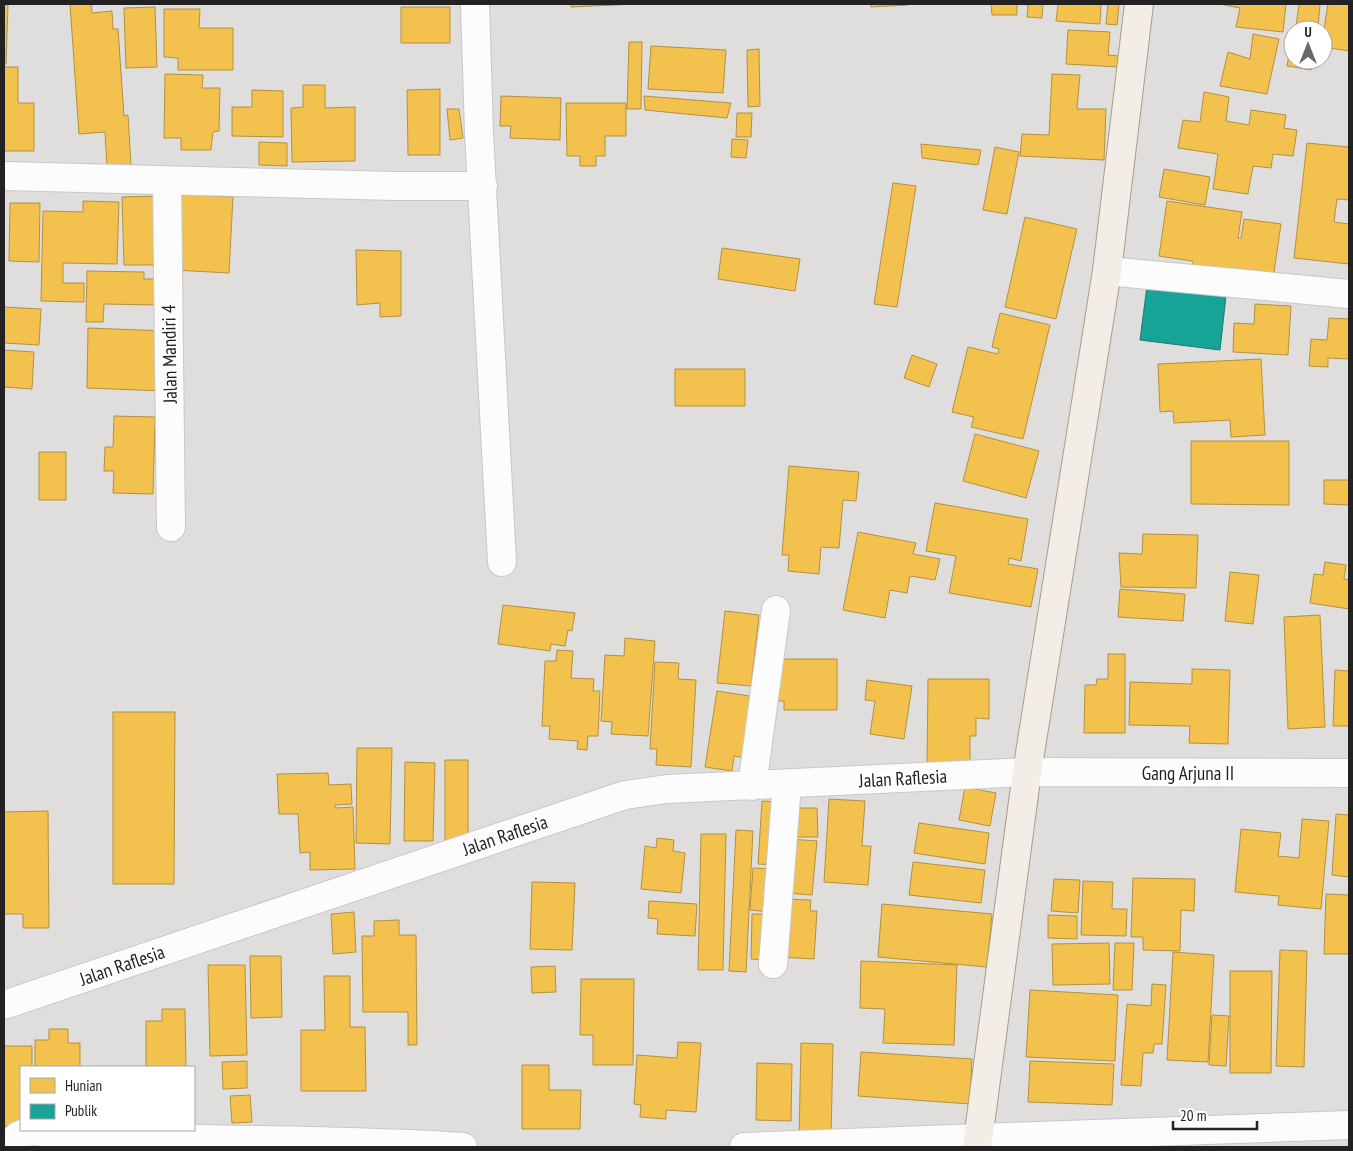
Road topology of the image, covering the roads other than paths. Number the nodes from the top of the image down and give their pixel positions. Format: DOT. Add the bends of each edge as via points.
graph roads {
  1 [pos="475,4"];
  2 [pos="1139,4"];
  3 [pos="4,176"];
  4 [pos="167,181"];
  5 [pos="483,186"];
  6 [pos="1107,271"];
  7 [pos="1349,294"];
  8 [pos="171,527"];
  9 [pos="502,562"];
  10 [pos="776,610"];
  11 [pos="1027,772"];
  12 [pos="1349,773"];
  13 [pos="787,784"];
  14 [pos="752,786"];
  15 [pos="773,964"];
  16 [pos="4,1005"];
  17 [pos="1349,1125"];
  18 [pos="978,1143"];
  19 [pos="12,1147"];
  20 [pos="463,1147"];
  21 [pos="744,1147"];
  1 -- 5 [label="street"];
  2 -- 6 [label="main road"];
  3 -- 4 [label="street"];
  4 -- 5 [label="street"];
  4 -- 8 [label="street, Jalan Mandiri 4"];
  5 -- 9 [label="street"];
  6 -- 7 [label="street"];
  6 -- 11 [label="main road"];
  10 -- 14 [label="street"];
  11 -- 12 [label="street, Gang Arjuna II"];
  11 -- 13 [label="street, Jalan Raflesia"];
  11 -- 18 [label="main road"];
  13 -- 14 [label="street, Jalan Raflesia"];
  13 -- 15 [label="street"];
  14 -- 16 [label="street, Jalan Raflesia" via="667,789 625,795"];
  17 -- 18 [label="street"];
  18 -- 21 [label="street"];
  19 -- 20 [label="street" via="18,1136 29,1132"];
}
